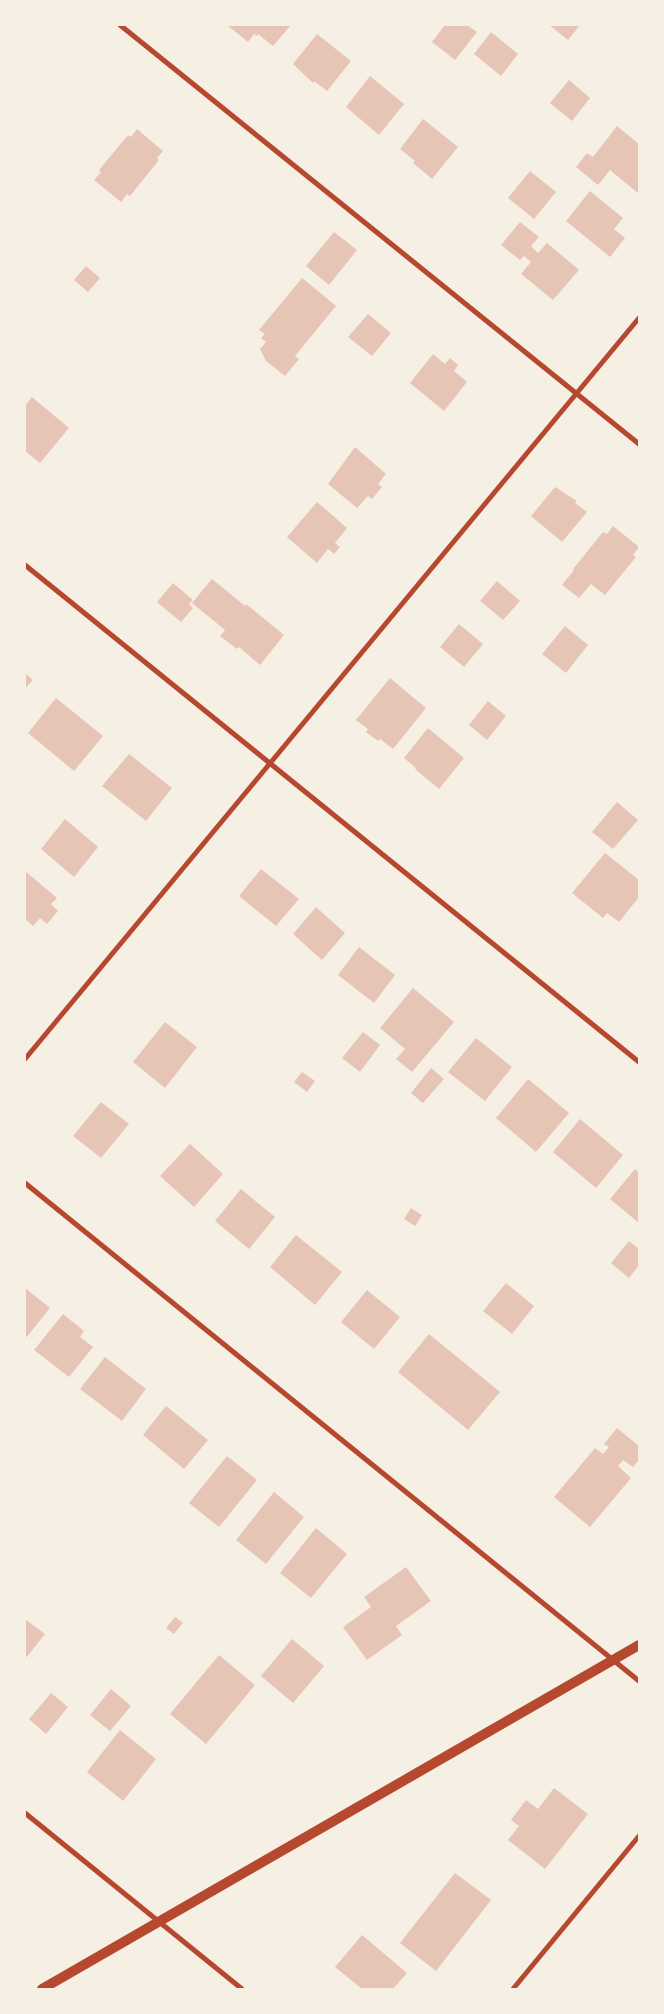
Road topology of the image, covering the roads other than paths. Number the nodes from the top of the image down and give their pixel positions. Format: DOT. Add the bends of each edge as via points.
graph roads {
  1 [pos="120,25"];
  2 [pos="639,318"];
  3 [pos="576,394"];
  4 [pos="639,444"];
  5 [pos="25,565"];
  6 [pos="271,764"];
  7 [pos="25,1059"];
  8 [pos="639,1062"];
  9 [pos="25,1182"];
  10 [pos="639,1645"];
  11 [pos="612,1660"];
  12 [pos="639,1681"];
  13 [pos="25,1813"];
  14 [pos="639,1836"];
  15 [pos="158,1921"];
  16 [pos="42,1989"];
  17 [pos="242,1989"];
  18 [pos="513,1989"];
  1 -- 3 [label="street"];
  2 -- 3 [label="street"];
  3 -- 4 [label="street"];
  3 -- 6 [label="street"];
  5 -- 6 [label="street"];
  6 -- 7 [label="street"];
  6 -- 8 [label="street"];
  9 -- 11 [label="street"];
  10 -- 11 [label="main road"];
  11 -- 12 [label="street"];
  11 -- 15 [label="main road"];
  13 -- 15 [label="street"];
  14 -- 18 [label="street"];
  15 -- 16 [label="main road"];
  15 -- 17 [label="street"];
}
